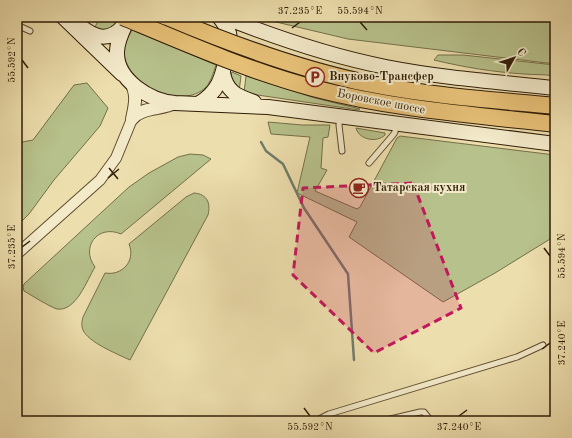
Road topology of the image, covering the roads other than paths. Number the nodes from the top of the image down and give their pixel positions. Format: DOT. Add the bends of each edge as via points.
graph roads {
  1 [pos="63,17"];
  2 [pos="69,17"];
  3 [pos="167,17"];
  4 [pos="219,17"];
  5 [pos="224,17"];
  6 [pos="127,18"];
  7 [pos="17,25"];
  8 [pos="30,31"];
  9 [pos="223,73"];
  10 [pos="129,80"];
  11 [pos="555,88"];
  12 [pos="175,103"];
  13 [pos="198,104"];
  14 [pos="555,106"];
  15 [pos="266,107"];
  16 [pos="340,116"];
  17 [pos="132,119"];
  18 [pos="396,124"];
  19 [pos="555,124"];
  20 [pos="555,144"];
  21 [pos="342,151"];
  22 [pos="368,163"];
  23 [pos="17,254"];
  24 [pos="543,346"];
  25 [pos="315,421"];
  26 [pos="382,421"];
  27 [pos="431,421"];
  1 -- 10 [label="main road"];
  2 -- 6 [label="main road" via="90,34 102,37 113,35 120,30"];
  3 -- 14 [label="main road, Боровское шоссе, bridge" via="281,61 342,77 416,91"];
  4 -- 9 [label="main road" via="230,36"];
  5 -- 11 [label="main road" via="282,39 372,64"];
  6 -- 10 [label="main road" via="117,44 117,54 120,69"];
  6 -- 19 [label="main road, Боровское шоссе, bridge" via="254,69 320,90 419,109"];
  7 -- 8 [label="lane"];
  9 -- 13 [label="main road" via="212,93"];
  9 -- 15 [label="main road" via="226,85 234,93"];
  10 -- 12 [label="main road" via="153,98"];
  10 -- 17 [label="street" via="136,97"];
  12 -- 13 [label="main road"];
  12 -- 17 [label="street" via="159,109 142,111"];
  13 -- 15 [label="main road"];
  15 -- 16 [label="main road"];
  16 -- 18 [label="main road"];
  16 -- 21 [label="lane"];
  17 -- 23 [label="street" via="116,158 100,180"];
  18 -- 20 [label="main road"];
  18 -- 22 [label="lane" via="393,135"];
  24 -- 25 [label="lane" via="517,357 329,414"];
  26 -- 27 [label="lane" via="420,412 424,412"];
}
